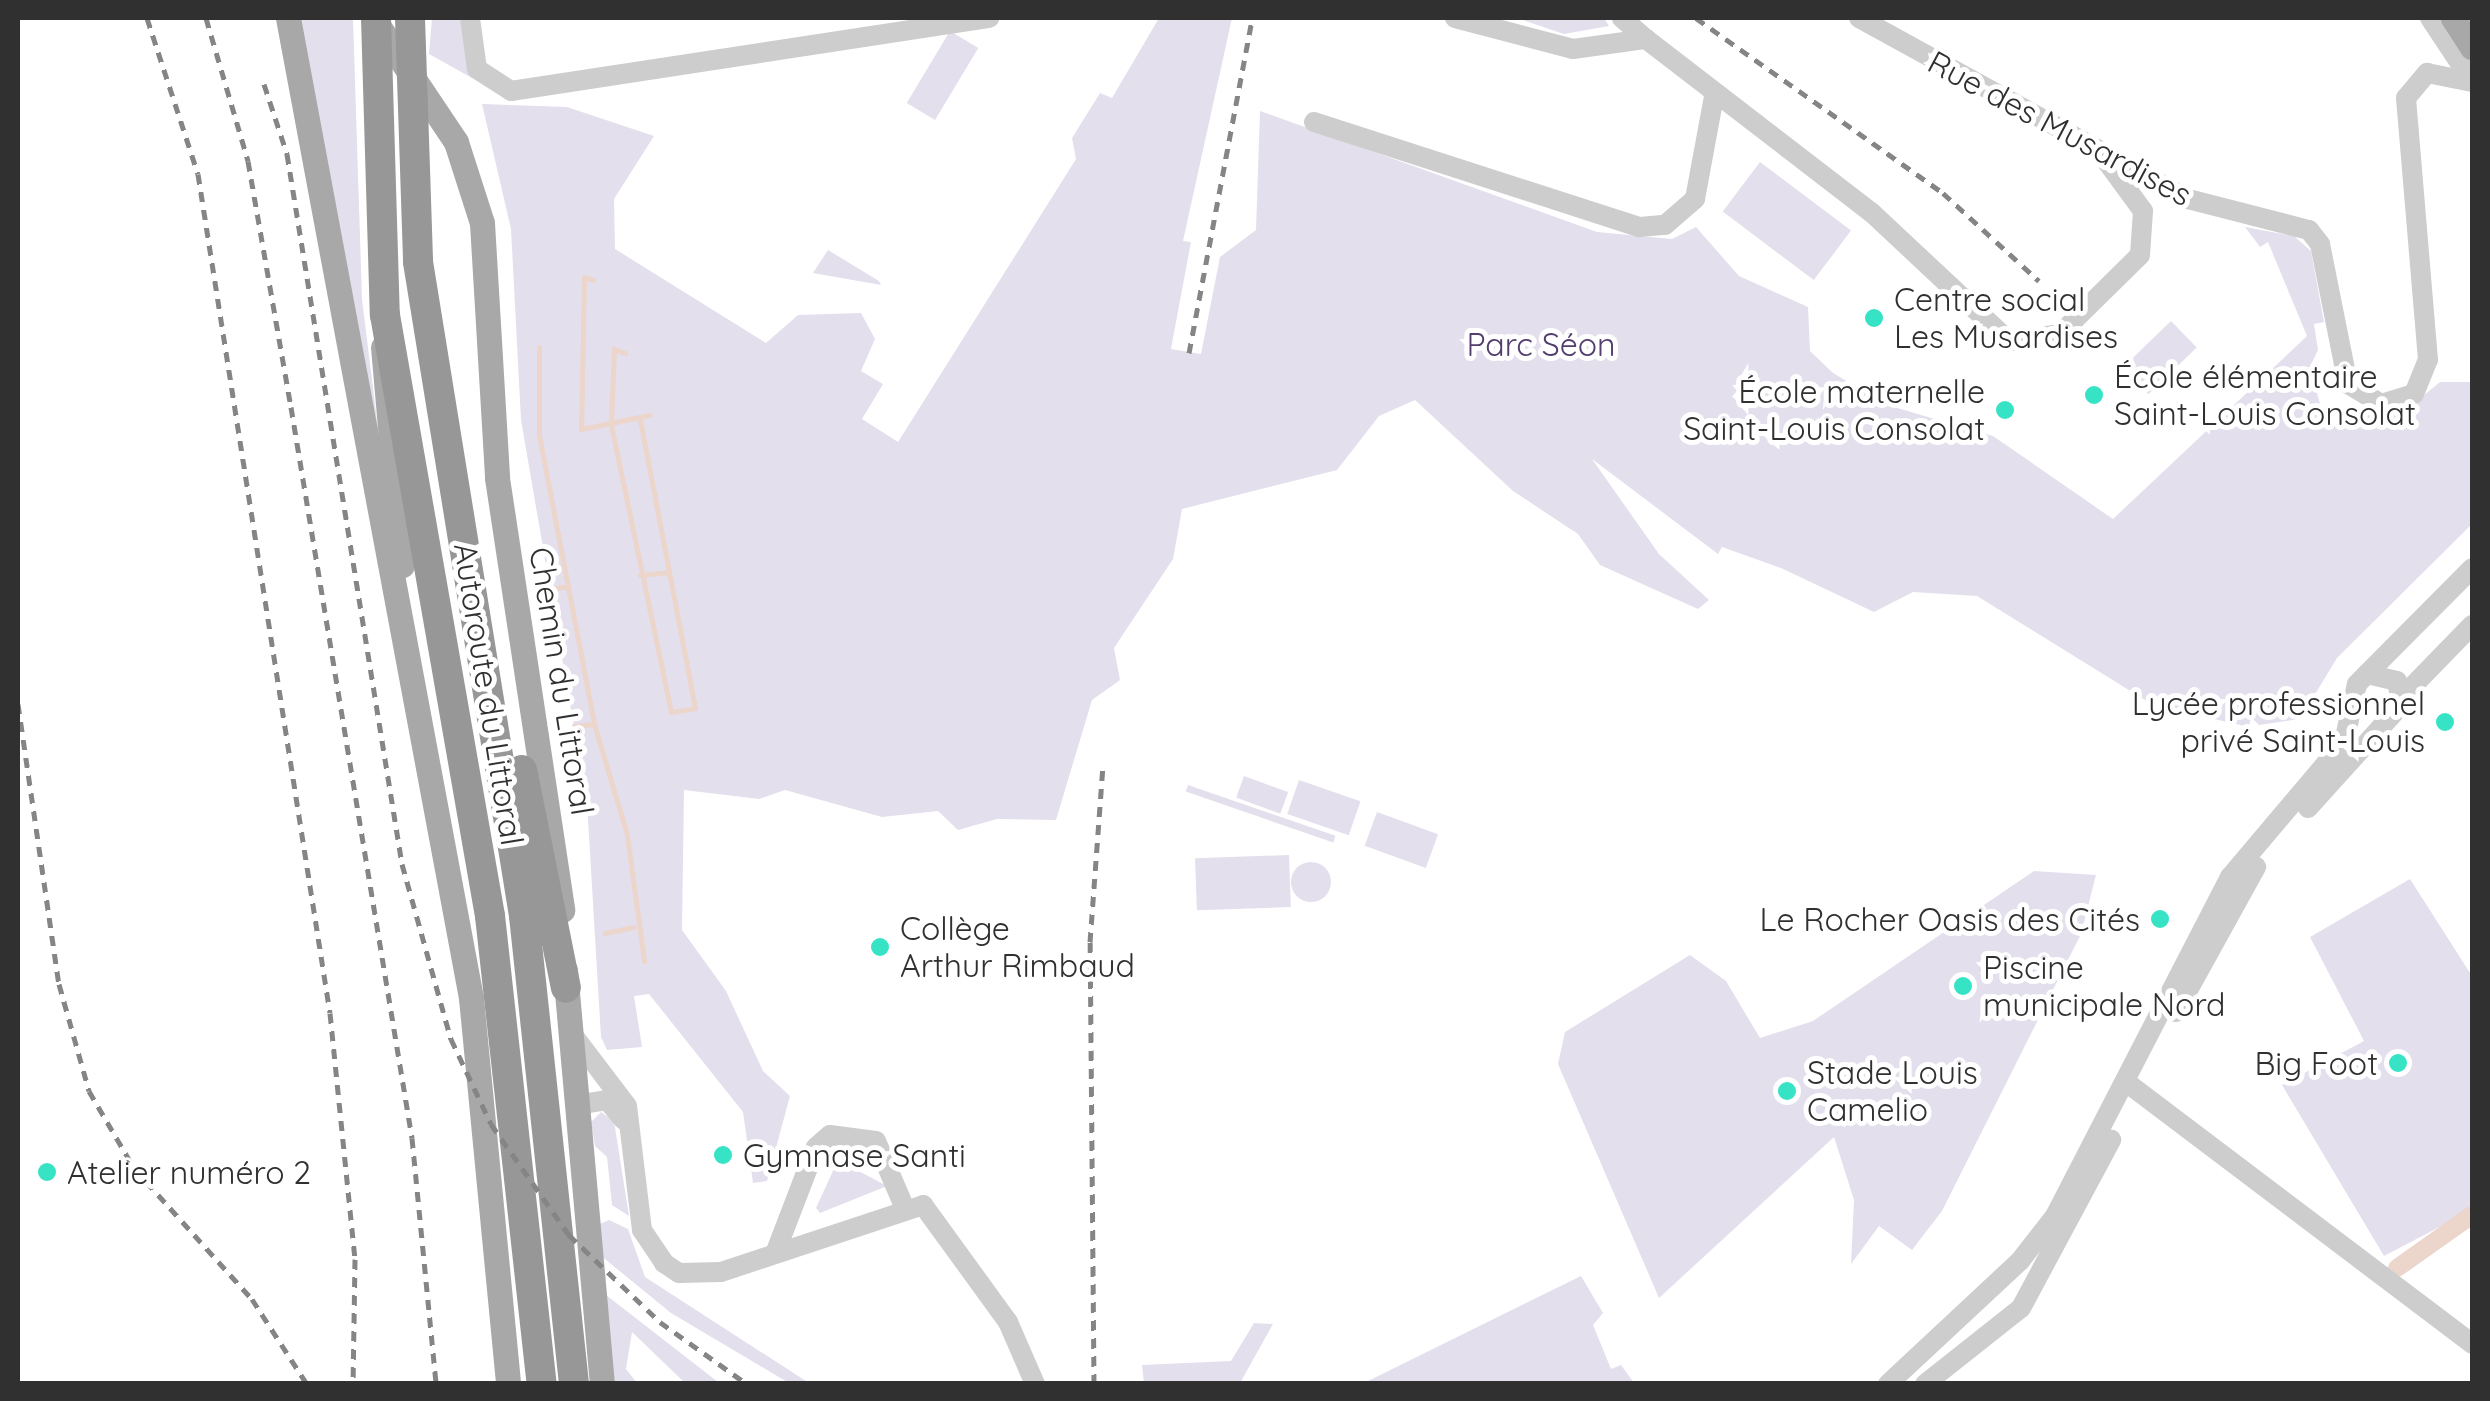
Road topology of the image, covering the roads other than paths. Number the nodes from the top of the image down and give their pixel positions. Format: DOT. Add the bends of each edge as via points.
graph roads {
  1 [pos="288,18"];
  2 [pos="374,18"];
  3 [pos="410,18"];
  4 [pos="470,18"];
  5 [pos="989,18"];
  6 [pos="1455,18"];
  7 [pos="1622,18"];
  8 [pos="1859,18"];
  9 [pos="2430,18"];
  10 [pos="2454,18"];
  11 [pos="1646,39"];
  12 [pos="2472,47"];
  13 [pos="2472,82"];
  14 [pos="1714,96"];
  15 [pos="1314,122"];
  16 [pos="2096,148"];
  17 [pos="385,315"];
  18 [pos="467,568"];
  19 [pos="2472,568"];
  20 [pos="407,620"];
  21 [pos="2472,625"];
  22 [pos="2368,674"];
  23 [pos="2402,696"];
  24 [pos="2354,701"];
  25 [pos="2388,718"];
  26 [pos="566,988"];
  27 [pos="568,1029"];
  28 [pos="2131,1085"];
  29 [pos="576,1105"];
  30 [pos="631,1135"];
  31 [pos="902,1204"];
  32 [pos="776,1251"];
  33 [pos="1980,1298"];
  34 [pos="2002,1324"];
  35 [pos="2472,1344"];
  36 [pos="508,1384"];
  37 [pos="542,1384"];
  38 [pos="574,1384"];
  39 [pos="602,1384"];
  40 [pos="1035,1384"];
  41 [pos="1888,1384"];
  42 [pos="1925,1384"];
  1 -- 20 [label="main road" via="364,457"];
  2 -- 17 [label="highway, Autoroute du Littoral"];
  2 -- 26 [label="main road, Chemin du Littoral" via="456,142 482,223 496,478 558,864"];
  3 -- 18 [label="highway, Autoroute du Littoral" via="418,262"];
  4 -- 5 [label="street" via="477,68 511,91"];
  6 -- 11 [label="street" via="1573,48"];
  7 -- 11 [label="street"];
  8 -- 16 [label="street, Rue des Musardises"];
  9 -- 13 [label="street"];
  10 -- 12 [label="main road"];
  11 -- 14 [label="street"];
  13 -- 16 [label="street, Rue des Musardises" via="2426,73 2404,107 2428,360 2414,394 2392,404 2348,384 2316,235 2188,200"];
  14 -- 15 [label="street" via="1696,200 1665,225 1640,227"];
  14 -- 16 [label="street" via="1871,212 2009,341 2060,334 2140,255 2143,212"];
  17 -- 20 [label="main road" via="380,384"];
  17 -- 37 [label="highway, Autoroute du Littoral" via="493,933"];
  18 -- 26 [label="highway" via="496,634"];
  18 -- 38 [label="highway, Autoroute du Littoral" via="533,984"];
  19 -- 22 [label="street"];
  20 -- 36 [label="main road" via="471,998"];
  21 -- 23 [label="street"];
  22 -- 23 [label="street" via="2391,676"];
  22 -- 24 [label="street"];
  23 -- 25 [label="street"];
  24 -- 25 [label="street" via="2367,718"];
  24 -- 28 [label="street" via="2336,754 2230,877"];
  25 -- 28 [label="street" via="2244,881"];
  26 -- 27 [label="main road, Chemin du Littoral"];
  27 -- 29 [label="main road, Chemin du Littoral"];
  27 -- 30 [label="street" via="624,1099"];
  28 -- 33 [label="street" via="2054,1216"];
  28 -- 34 [label="street" via="2048,1270"];
  28 -- 35 [label="street"];
  29 -- 30 [label="street" via="613,1104"];
  29 -- 39 [label="main road, Chemin du Littoral"];
  30 -- 32 [label="street" via="642,1230 664,1263 702,1275"];
  31 -- 32 [label="street"];
  31 -- 32 [label="street" via="876,1141 830,1135 816,1147"];
  31 -- 40 [label="street" via="930,1210 1008,1322"];
  33 -- 34 [label="street"];
  33 -- 34 [label="street" via="2007,1301"];
  33 -- 41 [label="street"];
  34 -- 42 [label="street"];
}
